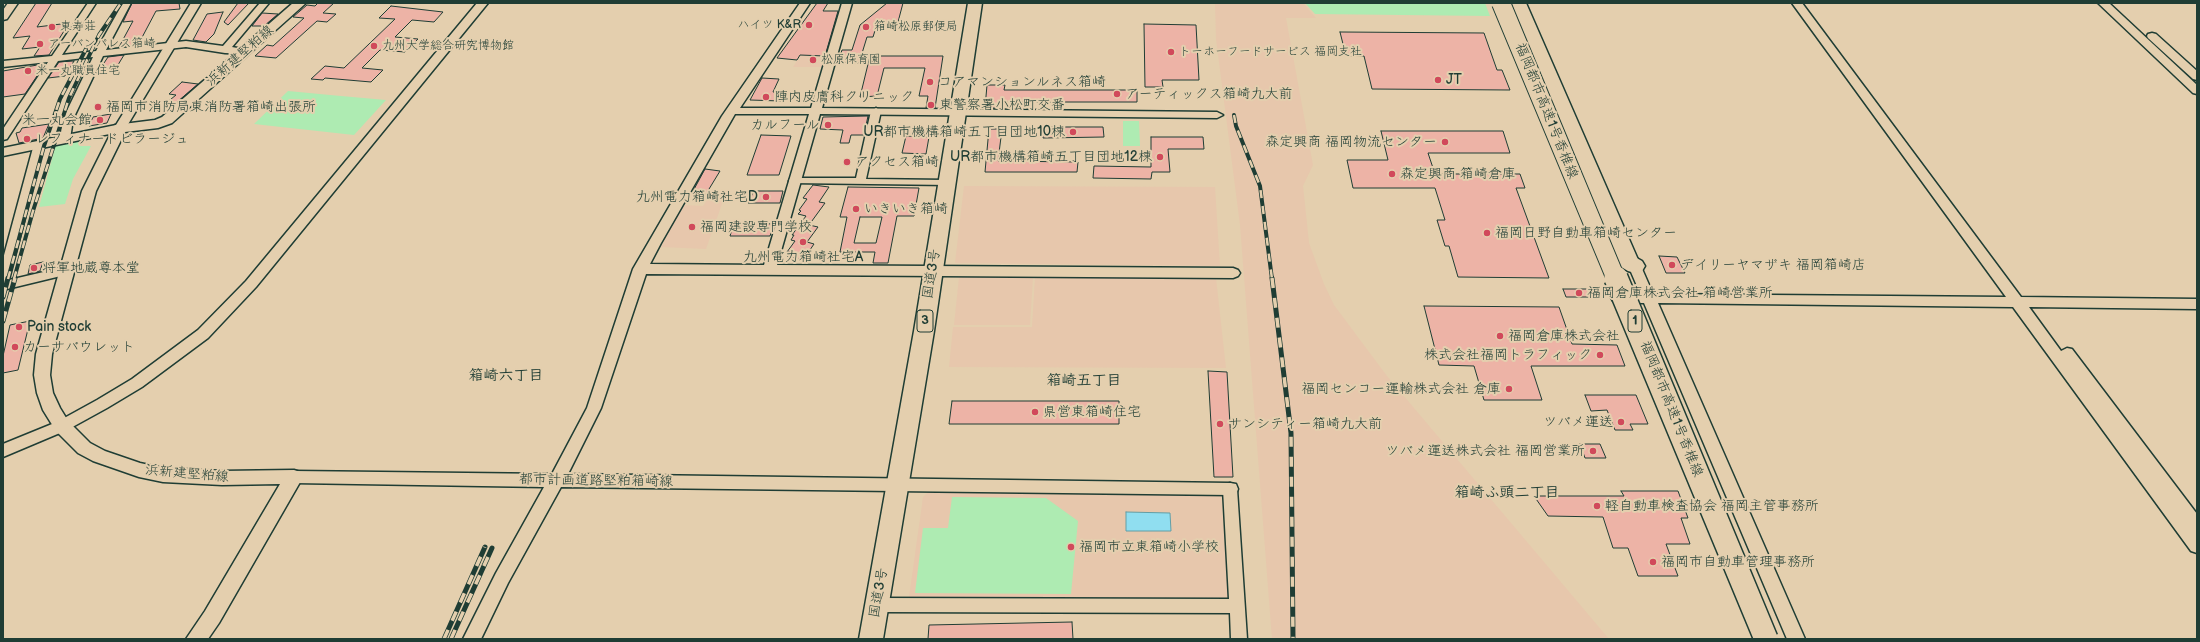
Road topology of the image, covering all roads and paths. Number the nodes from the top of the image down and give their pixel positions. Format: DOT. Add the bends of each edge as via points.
graph roads {
  1 [pos="13,3"];
  2 [pos="92,3"];
  3 [pos="127,3"];
  4 [pos="196,3"];
  5 [pos="265,3"];
  6 [pos="300,3"];
  7 [pos="482,3"];
  8 [pos="805,3"];
  9 [pos="847,3"];
  10 [pos="974,3"];
  11 [pos="1497,3"];
  12 [pos="1501,3"];
  13 [pos="1512,3"];
  14 [pos="1521,3"];
  15 [pos="1798,3"];
  16 [pos="1806,3"];
  17 [pos="2103,3"];
  18 [pos="2117,3"];
  19 [pos="3,17"];
  20 [pos="170,45"];
  21 [pos="225,50"];
  22 [pos="245,52"];
  23 [pos="99,54"];
  24 [pos="54,59"];
  25 [pos="3,64"];
  26 [pos="2197,77"];
  27 [pos="2197,91"];
  28 [pos="732,111"];
  29 [pos="815,111"];
  30 [pos="876,111"];
  31 [pos="958,111"];
  32 [pos="1217,115"];
  33 [pos="120,128"];
  34 [pos="3,137"];
  35 [pos="65,139"];
  36 [pos="40,144"];
  37 [pos="3,152"];
  38 [pos="794,181"];
  39 [pos="860,182"];
  40 [pos="946,183"];
  41 [pos="1635,266"];
  42 [pos="640,269"];
  43 [pos="769,270"];
  44 [pos="65,271"];
  45 [pos="933,271"];
  46 [pos="1233,273"];
  47 [pos="3,281"];
  48 [pos="3,286"];
  49 [pos="1617,298"];
  50 [pos="1650,299"];
  51 [pos="2024,302"];
  52 [pos="2197,304"];
  53 [pos="62,426"];
  54 [pos="3,451"];
  55 [pos="294,477"];
  56 [pos="556,480"];
  57 [pos="898,484"];
  58 [pos="1230,489"];
  59 [pos="2197,526"];
  60 [pos="2197,546"];
  61 [pos="877,604"];
  62 [pos="1237,606"];
  63 [pos="196,639"];
  64 [pos="472,639"];
  65 [pos="871,639"];
  66 [pos="1239,639"];
  67 [pos="1760,639"];
  68 [pos="1766,639"];
  69 [pos="1796,639"];
  1 -- 19 [label="street"];
  2 -- 24 [label="street"];
  3 -- 23 [label="street"];
  4 -- 20 [label="street"];
  5 -- 21 [label="street"];
  6 -- 22 [label="main road, 浜新建堅粕線"];
  7 -- 53 [label="street" via="228,311 155,371"];
  8 -- 28 [label="street"];
  9 -- 29 [label="street"];
  10 -- 31 [label="highway, 国道3号 / 3"];
  11 -- 49 [label="street"];
  11 -- 67 [label="highway, 福岡都市高速1号香椎線 / 1, bridge"];
  12 -- 68 [label="highway, 福岡都市高速1号香椎線 / 1, bridge"];
  13 -- 41 [label="highway" via="1574,156 1625,260"];
  14 -- 41 [label="street"];
  15 -- 51 [label="street"];
  16 -- 51 [label="street"];
  17 -- 27 [label="street"];
  18 -- 26 [label="street"];
  20 -- 21 [label="street" via="186,44"];
  20 -- 23 [label="street"];
  20 -- 33 [label="street"];
  21 -- 22 [label="street"];
  22 -- 33 [label="main road, 浜新建堅粕線" via="168,120 158,124"];
  23 -- 24 [label="street"];
  23 -- 35 [label="street" via="68,119"];
  24 -- 25 [label="street"];
  24 -- 34 [label="street"];
  28 -- 29 [label="street"];
  28 -- 42 [label="street" via="689,180"];
  29 -- 30 [label="street"];
  29 -- 38 [label="street"];
  30 -- 31 [label="street"];
  30 -- 39 [label="street"];
  31 -- 32 [label="street"];
  31 -- 40 [label="highway, 国道3号 / 3"];
  33 -- 35 [label="street"];
  33 -- 44 [label="main road, 浜新建堅粕線" via="89,191"];
  35 -- 36 [label="street"];
  36 -- 37 [label="street"];
  36 -- 47 [label="street"];
  38 -- 39 [label="street"];
  38 -- 43 [label="street"];
  39 -- 40 [label="street"];
  40 -- 45 [label="highway, 国道3号 / 3"];
  41 -- 50 [label="street"];
  42 -- 43 [label="street"];
  42 -- 56 [label="street" via="601,391"];
  43 -- 45 [label="street"];
  44 -- 48 [label="street"];
  44 -- 53 [label="main road, 浜新建堅粕線" via="44,354 42,375 45,393"];
  45 -- 46 [label="street"];
  45 -- 57 [label="highway, 国道3号 / 3"];
  49 -- 50 [label="street"];
  49 -- 67 [label="street"];
  50 -- 51 [label="street"];
  50 -- 69 [label="street"];
  51 -- 52 [label="street"];
  51 -- 59 [label="street"];
  51 -- 60 [label="street"];
  53 -- 54 [label="street"];
  53 -- 55 [label="main road, 浜新建堅粕線" via="84,448 139,470 190,477"];
  55 -- 56 [label="street, 都市計画道路堅粕箱崎線"];
  55 -- 63 [label="main road" via="212,617"];
  56 -- 57 [label="street, 都市計画道路堅粕箱崎線"];
  56 -- 64 [label="street"];
  57 -- 58 [label="street, 都市計画道路堅粕箱崎線"];
  57 -- 61 [label="highway, 国道3号 / 3"];
  58 -- 62 [label="street"];
  61 -- 62 [label="street"];
  61 -- 65 [label="highway, 国道3号 / 3"];
  62 -- 66 [label="street"];
}
